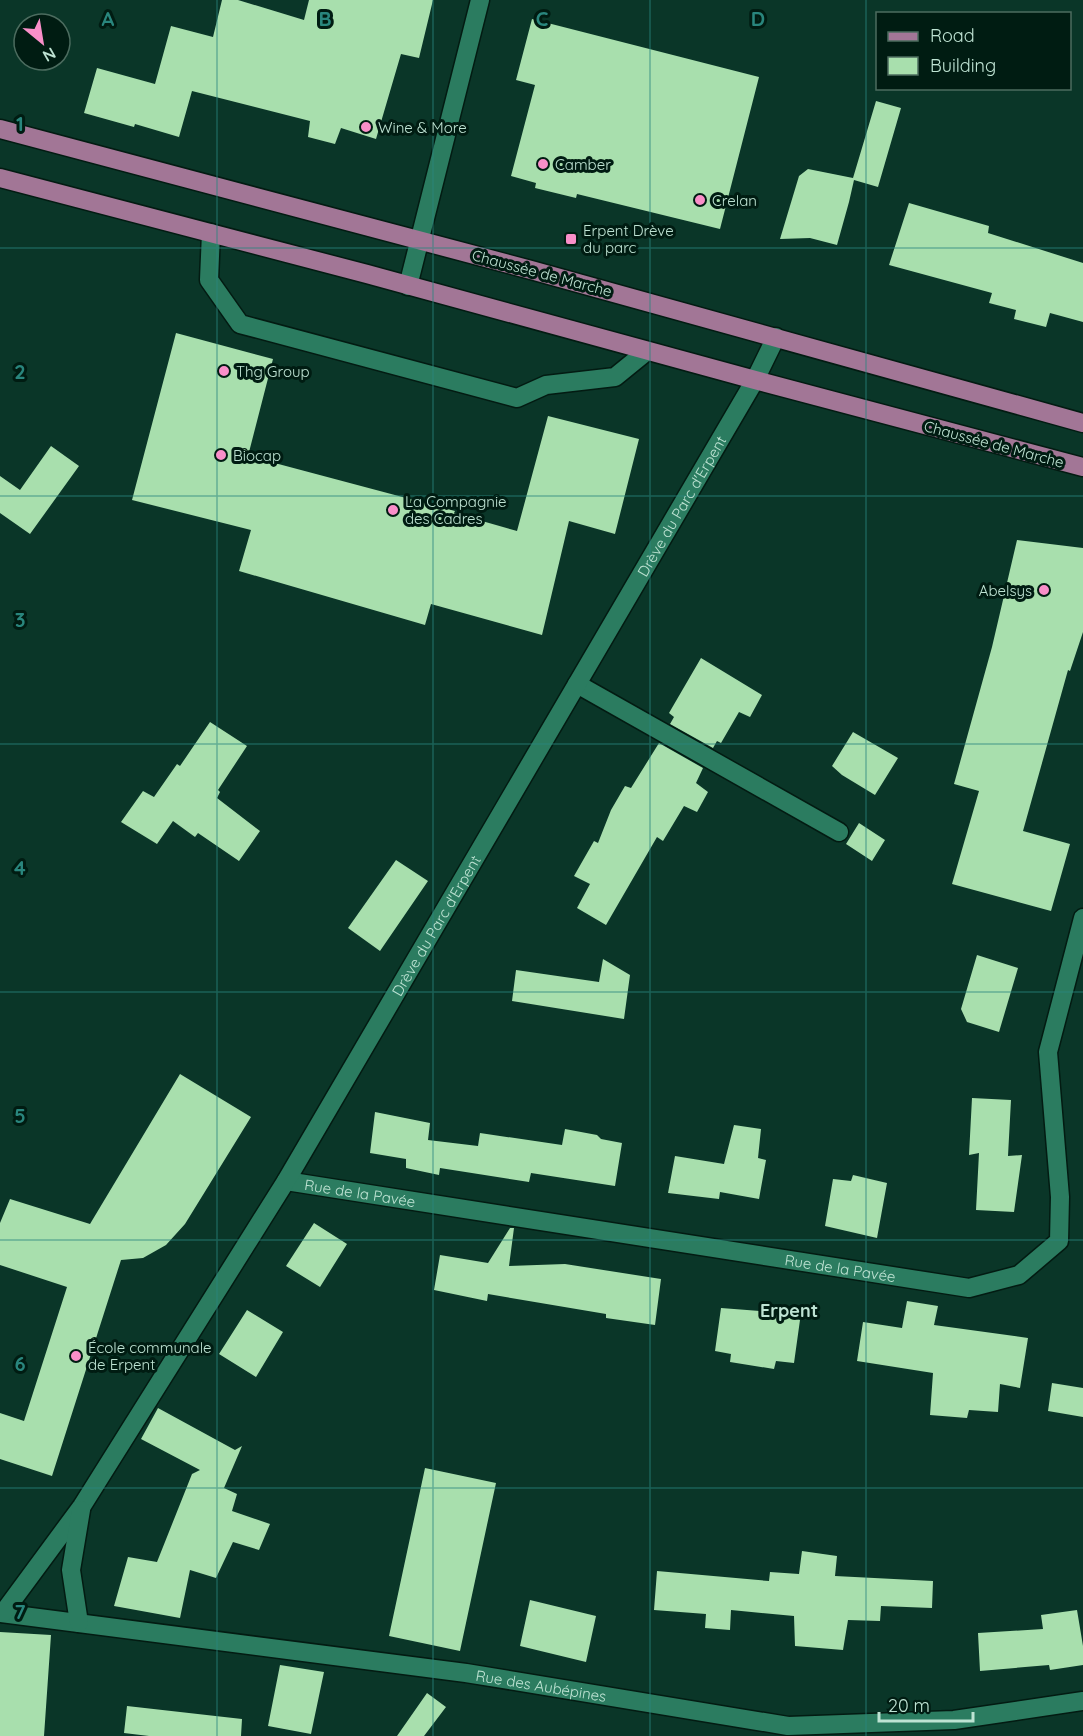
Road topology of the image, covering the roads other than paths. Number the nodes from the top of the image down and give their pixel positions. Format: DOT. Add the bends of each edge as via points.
graph roads {
  1 [pos="480,0"];
  2 [pos="0,129"];
  3 [pos="0,178"];
  4 [pos="211,233"];
  5 [pos="420,240"];
  6 [pos="408,286"];
  7 [pos="776,337"];
  8 [pos="647,351"];
  9 [pos="755,380"];
  10 [pos="1083,423"];
  11 [pos="1083,467"];
  12 [pos="577,684"];
  13 [pos="839,832"];
  14 [pos="1083,918"];
  15 [pos="286,1181"];
  16 [pos="82,1506"];
  17 [pos="2,1613"];
  18 [pos="79,1623"];
  19 [pos="1083,1701"];
  1 -- 5 [label="street"];
  2 -- 5 [label="main road, Chaussée de Marche"];
  3 -- 4 [label="main road, Chaussée de Marche"];
  4 -- 6 [label="main road, Chaussée de Marche"];
  4 -- 8 [label="street" via="210,280 240,324 517,398 546,385 615,377"];
  5 -- 6 [label="street"];
  5 -- 7 [label="main road, Chaussée de Marche"];
  6 -- 8 [label="main road, Chaussée de Marche"];
  7 -- 9 [label="street, Drève du Parc d'Erpent"];
  7 -- 10 [label="main road, Chaussée de Marche"];
  8 -- 9 [label="main road, Chaussée de Marche"];
  9 -- 11 [label="main road, Chaussée de Marche"];
  9 -- 12 [label="street, Drève du Parc d'Erpent"];
  12 -- 13 [label="street"];
  12 -- 15 [label="street, Drève du Parc d'Erpent"];
  14 -- 15 [label="street, Rue de la Pavée" via="1048,1052 1060,1197 1059,1241 1019,1275 969,1288"];
  15 -- 16 [label="street, Drève du Parc d'Erpent"];
  16 -- 17 [label="street, Drève du Parc d'Erpent"];
  16 -- 18 [label="street, Drève du Parc d'Erpent" via="71,1570"];
  17 -- 18 [label="street, Rue des Aubépines"];
  18 -- 19 [label="street, Rue des Aubépines" via="466,1673 788,1726 954,1720"];
}
